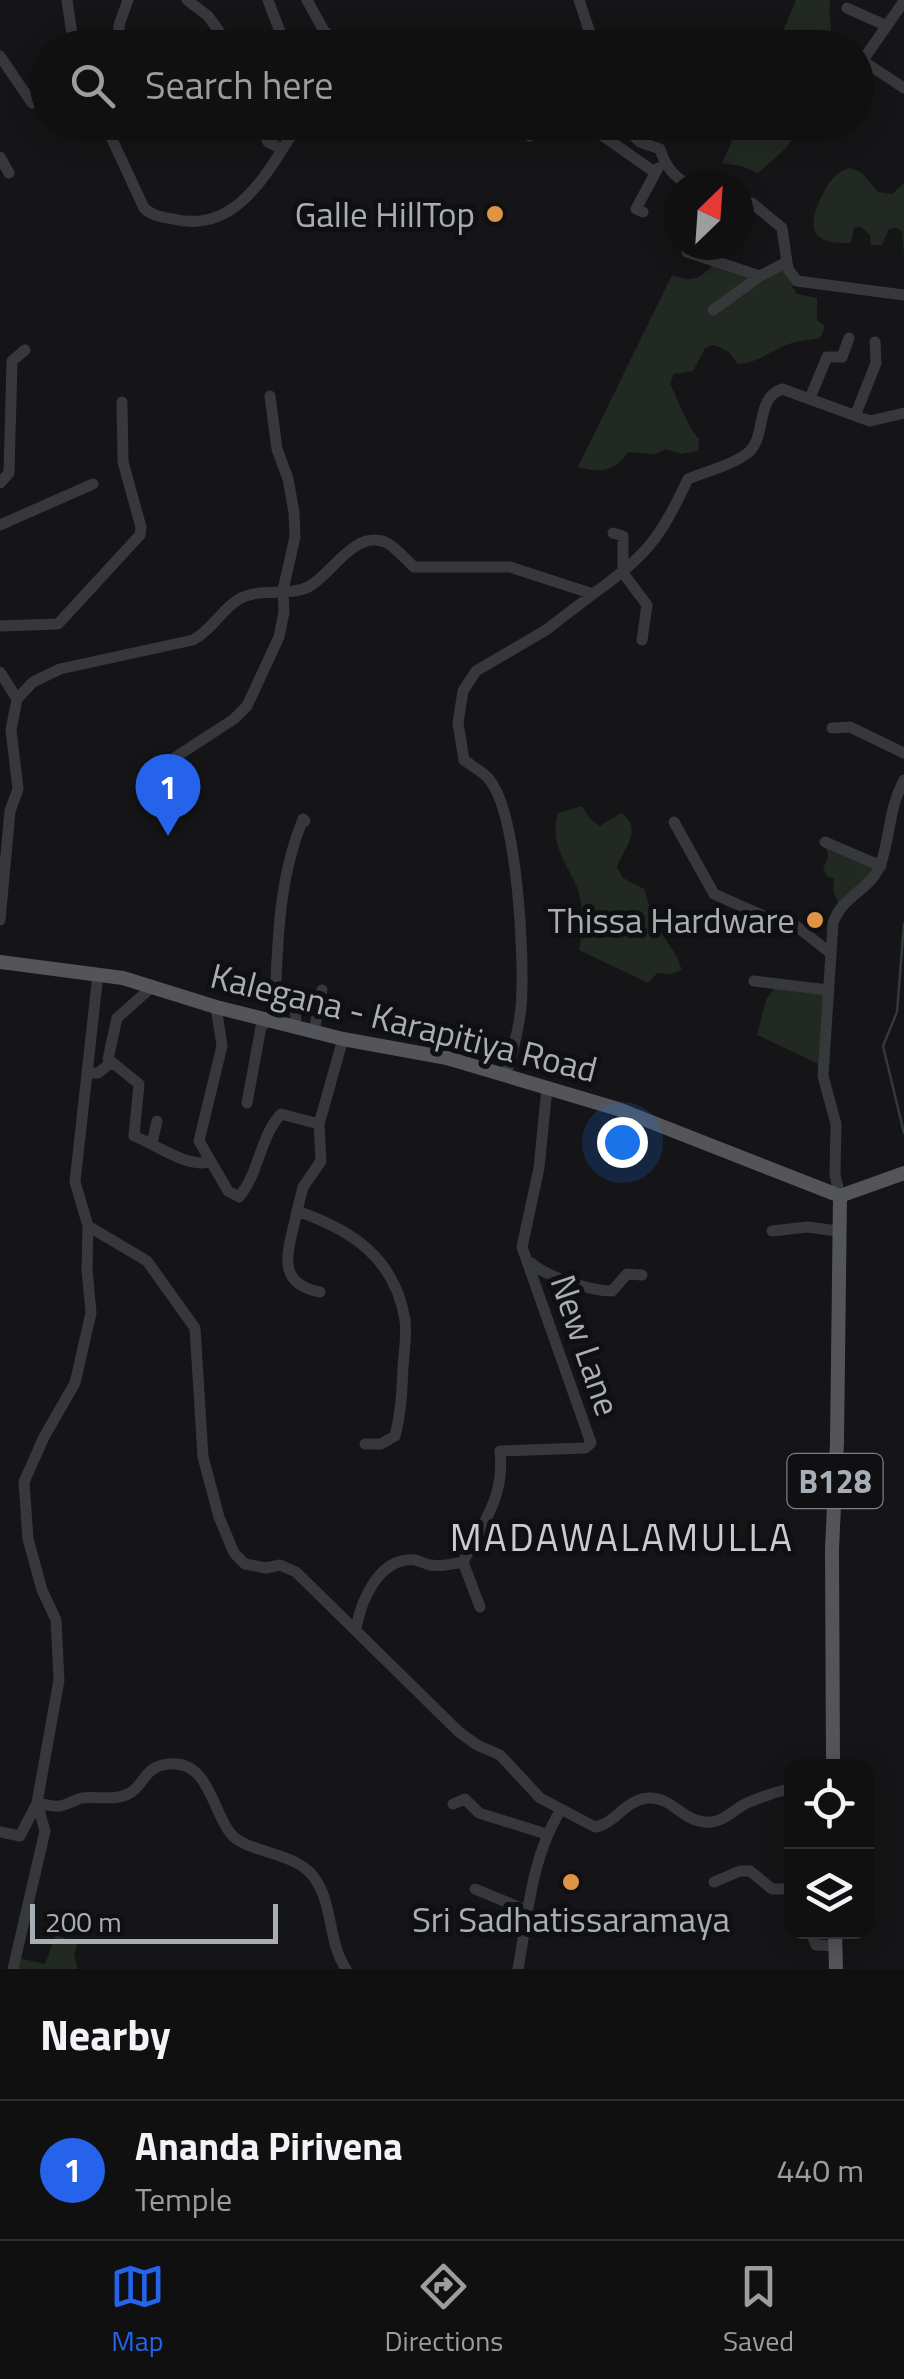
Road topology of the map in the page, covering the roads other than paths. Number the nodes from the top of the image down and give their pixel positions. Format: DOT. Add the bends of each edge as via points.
graph roads {
  1 [pos="67,0"];
  2 [pos="128,0"];
  3 [pos="186,0"];
  4 [pos="268,0"];
  5 [pos="307,0"];
  6 [pos="579,0"];
  7 [pos="904,1"];
  8 [pos="847,8"];
  9 [pos="887,26"];
  10 [pos="71,30"];
  11 [pos="119,30"];
  12 [pos="218,30"];
  13 [pos="280,30"];
  14 [pos="323,30"];
  15 [pos="589,30"];
  16 [pos="874,45"];
  17 [pos="0,56"];
  18 [pos="874,73"];
  19 [pos="904,88"];
  20 [pos="30,100"];
  21 [pos="112,140"];
  22 [pos="267,140"];
  23 [pos="288,140"];
  24 [pos="613,140"];
  25 [pos="638,140"];
  26 [pos="282,149"];
  27 [pos="0,156"];
  28 [pos="659,167"];
  29 [pos="664,170"];
  30 [pos="8,173"];
  31 [pos="754,205"];
  32 [pos="643,212"];
  33 [pos="711,260"];
  34 [pos="787,262"];
  35 [pos="760,276"];
  36 [pos="904,295"];
  37 [pos="713,310"];
  38 [pos="849,338"];
  39 [pos="875,342"];
  40 [pos="25,350"];
  41 [pos="270,396"];
  42 [pos="810,398"];
  43 [pos="122,402"];
  44 [pos="904,413"];
  45 [pos="856,416"];
  46 [pos="0,483"];
  47 [pos="93,484"];
  48 [pos="0,525"];
  49 [pos="613,534"];
  50 [pos="623,572"];
  51 [pos="283,590"];
  52 [pos="593,594"];
  53 [pos="0,626"];
  54 [pos="642,640"];
  55 [pos="0,672"];
  56 [pos="16,699"];
  57 [pos="832,728"];
  58 [pos="904,753"];
  59 [pos="170,760"];
  60 [pos="904,780"];
  61 [pos="305,820"];
  62 [pos="674,822"];
  63 [pos="825,842"];
  64 [pos="881,866"];
  65 [pos="0,920"];
  66 [pos="829,952"];
  67 [pos="0,962"];
  68 [pos="98,974"];
  69 [pos="754,981"];
  70 [pos="152,987"];
  71 [pos="322,990"];
  72 [pos="828,990"];
  73 [pos="295,996"];
  74 [pos="216,1007"];
  75 [pos="271,1020"];
  76 [pos="296,1027"];
  77 [pos="314,1031"];
  78 [pos="343,1038"];
  79 [pos="112,1062"];
  80 [pos="86,1072"];
  81 [pos="506,1075"];
  82 [pos="546,1088"];
  83 [pos="248,1103"];
  84 [pos="157,1121"];
  85 [pos="319,1124"];
  86 [pos="152,1143"];
  87 [pos="211,1162"];
  88 [pos="904,1172"];
  89 [pos="840,1196"];
  90 [pos="297,1211"];
  91 [pos="88,1226"];
  92 [pos="772,1231"];
  93 [pos="838,1231"];
  94 [pos="528,1260"];
  95 [pos="642,1276"];
  96 [pos="320,1292"];
  97 [pos="366,1444"];
  98 [pos="463,1562"];
  99 [pos="480,1607"];
  100 [pos="356,1629"];
  101 [pos="833,1759"];
  102 [pos="784,1790"];
  103 [pos="37,1803"];
  104 [pos="454,1804"];
  105 [pos="560,1810"];
  106 [pos="0,1832"];
  107 [pos="546,1834"];
  108 [pos="714,1882"];
  109 [pos="475,1889"];
  110 [pos="784,1889"];
  111 [pos="528,1912"];
  112 [pos="814,1939"];
  113 [pos="835,1939"];
  114 [pos="13,1969"];
  115 [pos="346,1969"];
  116 [pos="518,1969"];
  117 [pos="836,1969"];
  1 -- 10 [label="street"];
  2 -- 11 [label="street"];
  3 -- 12 [label="street"];
  4 -- 13 [label="street"];
  5 -- 14 [label="street"];
  6 -- 15 [label="street"];
  7 -- 9 [label="street"];
  8 -- 9 [label="street"];
  9 -- 16 [label="street"];
  17 -- 20 [label="street"];
  18 -- 19 [label="street"];
  21 -- 26 [label="street" via="144,208 189,223 207,223 240,204"];
  22 -- 26 [label="street"];
  23 -- 26 [label="street"];
  24 -- 28 [label="street"];
  25 -- 28 [label="street" via="660,149"];
  27 -- 30 [label="street"];
  28 -- 29 [label="street"];
  28 -- 32 [label="street" via="636,210"];
  31 -- 34 [label="street" via="782,228"];
  33 -- 35 [label="street"];
  34 -- 35 [label="street"];
  34 -- 36 [label="street" via="797,280"];
  35 -- 37 [label="street"];
  38 -- 42 [label="street" via="842,357 828,356"];
  39 -- 45 [label="street" via="876,363"];
  40 -- 46 [label="street" via="12,361 9,473"];
  41 -- 51 [label="street" via="294,512"];
  42 -- 45 [label="street"];
  42 -- 50 [label="street" via="774,391 748,453 688,479 663,532"];
  43 -- 53 [label="street" via="123,462 140,535 58,624"];
  44 -- 45 [label="street" via="870,421"];
  47 -- 48 [label="street"];
  49 -- 50 [label="street" via="623,536"];
  50 -- 52 [label="street"];
  50 -- 54 [label="street" via="648,605"];
  51 -- 52 [label="street" via="311,586 368,540 386,542 414,567 510,568"];
  51 -- 56 [label="street" via="238,600 193,640 60,669 32,682"];
  51 -- 59 [label="street" via="278,637 247,706"];
  52 -- 81 [label="street" via="476,671 462,691 464,760 489,779 498,797 516,875 522,1004"];
  55 -- 56 [label="street"];
  56 -- 65 [label="street" via="11,730 18,789"];
  57 -- 58 [label="street" via="850,726"];
  60 -- 64 [label="street" via="892,804"];
  61 -- 75 [label="street" via="282,884"];
  62 -- 66 [label="street" via="714,894 795,924"];
  63 -- 64 [label="street"];
  64 -- 66 [label="street" via="838,906"];
  66 -- 72 [label="street"];
  67 -- 68 [label="main road, Kalegana - Karapitiya Road"];
  68 -- 70 [label="main road, Kalegana - Karapitiya Road"];
  68 -- 80 [label="street"];
  69 -- 72 [label="street"];
  70 -- 74 [label="main road, Kalegana - Karapitiya Road"];
  70 -- 79 [label="street" via="117,1018"];
  71 -- 77 [label="street"];
  72 -- 89 [label="street" via="824,1076 836,1124"];
  73 -- 76 [label="street"];
  74 -- 75 [label="main road, Kalegana - Karapitiya Road"];
  74 -- 87 [label="street" via="222,1046 199,1141"];
  75 -- 76 [label="main road, Kalegana - Karapitiya Road"];
  75 -- 83 [label="street" via="261,1027"];
  76 -- 77 [label="main road, Kalegana - Karapitiya Road"];
  77 -- 78 [label="main road, Kalegana - Karapitiya Road"];
  78 -- 81 [label="main road, Kalegana - Karapitiya Road"];
  78 -- 85 [label="street"];
  79 -- 80 [label="street" via="98,1073"];
  79 -- 86 [label="street" via="139,1084 134,1136"];
  80 -- 91 [label="street" via="75,1182"];
  81 -- 82 [label="main road, Kalegana - Karapitiya Road"];
  82 -- 89 [label="main road, Kalegana - Karapitiya Road" via="618,1109"];
  82 -- 94 [label="street, New Lane" via="539,1168 522,1247"];
  84 -- 86 [label="street"];
  85 -- 87 [label="street" via="282,1114 269,1127 252,1181 239,1197"];
  85 -- 90 [label="street" via="322,1161 303,1187"];
  86 -- 87 [label="street" via="181,1158"];
  88 -- 89 [label="main road"];
  89 -- 93 [label="main road, B128"];
  90 -- 96 [label="street" via="287,1268 292,1280"];
  90 -- 97 [label="street" via="331,1223 368,1248 394,1278 406,1322 400,1416 395,1436"];
  91 -- 100 [label="street" via="146,1262 195,1328 204,1456 234,1553 245,1564 296,1572"];
  91 -- 103 [label="street" via="92,1313 75,1383 24,1482 28,1540 56,1620 59,1680"];
  92 -- 93 [label="street"];
  93 -- 101 [label="main road, B128"];
  94 -- 95 [label="street" via="594,1291 612,1292 626,1274"];
  94 -- 98 [label="street, New Lane" via="591,1443 500,1451 496,1503"];
  98 -- 99 [label="street"];
  98 -- 100 [label="street" via="392,1565 360,1606"];
  100 -- 105 [label="street" via="459,1732 500,1755"];
  102 -- 105 [label="street" via="707,1823 657,1798 636,1800 600,1827"];
  103 -- 106 [label="street" via="20,1836"];
  103 -- 114 [label="street" via="45,1830"];
  103 -- 115 [label="street" via="124,1796 152,1769 188,1767 202,1778 236,1840 280,1854 312,1874"];
  104 -- 107 [label="street" via="464,1799 480,1813"];
  105 -- 107 [label="street"];
  107 -- 111 [label="street"];
  108 -- 110 [label="street" via="750,1871 772,1889"];
  109 -- 111 [label="street"];
  111 -- 116 [label="street"];
  112 -- 113 [label="street" via="816,1945"];
  113 -- 117 [label="main road"];
}
